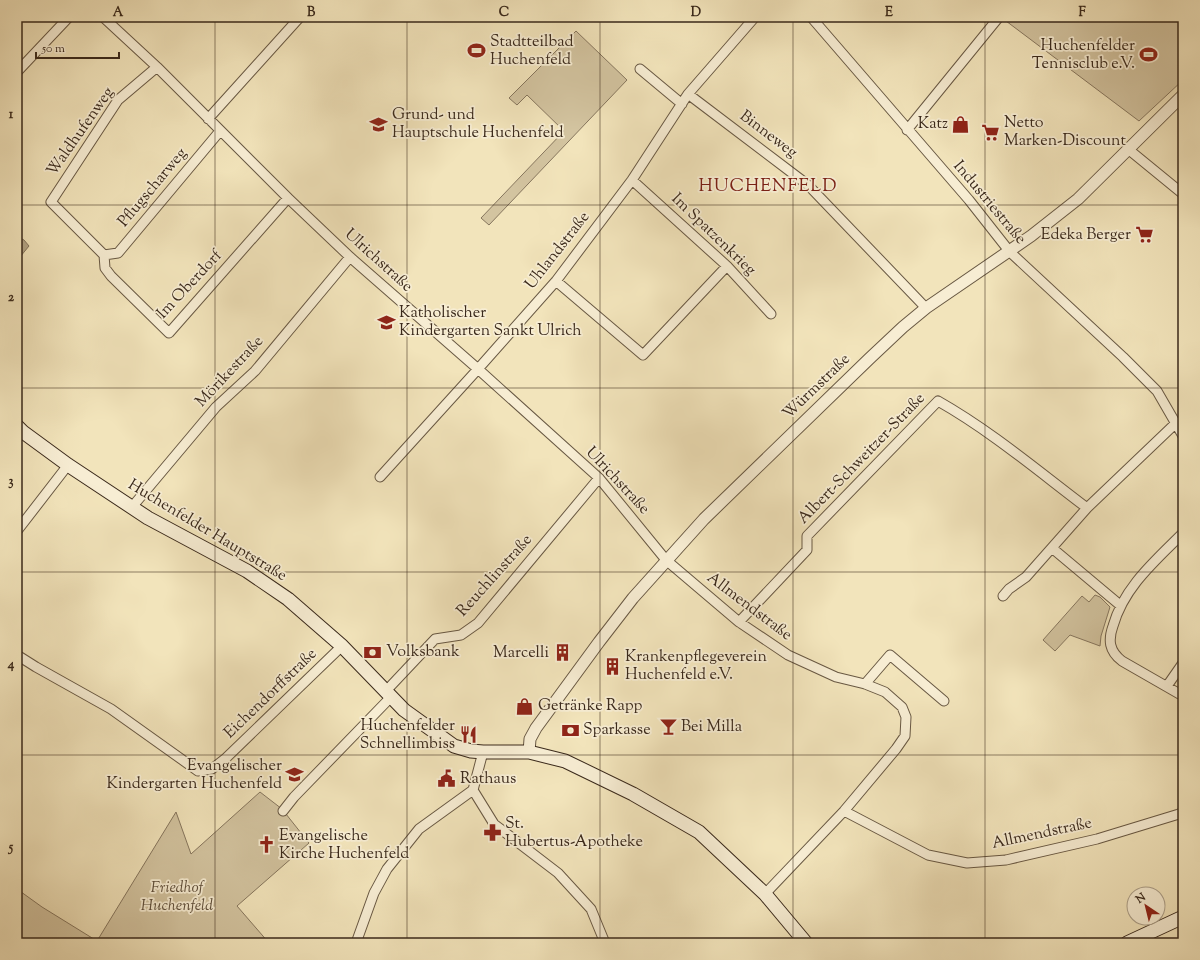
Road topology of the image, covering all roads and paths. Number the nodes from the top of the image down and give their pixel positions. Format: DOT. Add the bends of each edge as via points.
graph roads {
  1 [pos="69,17"];
  2 [pos="103,17"];
  3 [pos="300,17"];
  4 [pos="755,17"];
  5 [pos="811,17"];
  6 [pos="999,17"];
  7 [pos="157,67"];
  8 [pos="640,69"];
  9 [pos="17,72"];
  10 [pos="688,94"];
  11 [pos="1183,95"];
  12 [pos="682,104"];
  13 [pos="208,118"];
  14 [pos="907,130"];
  15 [pos="220,131"];
  16 [pos="1128,149"];
  17 [pos="632,180"];
  18 [pos="1183,194"];
  19 [pos="288,198"];
  20 [pos="51,202"];
  21 [pos="1010,252"];
  22 [pos="104,255"];
  23 [pos="350,257"];
  24 [pos="727,266"];
  25 [pos="556,281"];
  26 [pos="926,308"];
  27 [pos="772,314"];
  28 [pos="478,369"];
  29 [pos="1176,423"];
  30 [pos="17,426"];
  31 [pos="1183,436"];
  32 [pos="68,465"];
  33 [pos="380,477"];
  34 [pos="599,478"];
  35 [pos="132,507"];
  36 [pos="1087,508"];
  37 [pos="17,531"];
  38 [pos="1183,533"];
  39 [pos="1052,548"];
  40 [pos="666,560"];
  41 [pos="1003,596"];
  42 [pos="1120,605"];
  43 [pos="739,622"];
  44 [pos="342,646"];
  45 [pos="17,655"];
  46 [pos="1183,663"];
  47 [pos="865,684"];
  48 [pos="1167,686"];
  49 [pos="388,695"];
  50 [pos="1183,696"];
  51 [pos="944,701"];
  52 [pos="483,752"];
  53 [pos="529,752"];
  54 [pos="473,790"];
  55 [pos="283,811"];
  56 [pos="844,811"];
  57 [pos="1183,812"];
  58 [pos="765,894"];
  59 [pos="1183,917"];
  60 [pos="356,943"];
  61 [pos="605,943"];
  62 [pos="806,943"];
  63 [pos="1127,943"];
  1 -- 9 [label="street"];
  2 -- 7 [label="street, Ulrichstraße"];
  3 -- 13 [label="street"];
  4 -- 10 [label="street, Uhlandstraße"];
  5 -- 14 [label="street, Industriestraße"];
  6 -- 14 [label="street"];
  7 -- 13 [label="street, Ulrichstraße"];
  7 -- 20 [label="street, Waldhufenweg" via="118,100"];
  8 -- 12 [label="street"];
  10 -- 12 [label="street, Uhlandstraße"];
  10 -- 26 [label="street, Binneweg" via="808,185"];
  11 -- 16 [label="street, Würmstraße"];
  12 -- 17 [label="street, Uhlandstraße"];
  13 -- 15 [label="street, Ulrichstraße"];
  14 -- 21 [label="street, Industriestraße" via="969,200"];
  15 -- 19 [label="street, Ulrichstraße"];
  15 -- 22 [label="street, Pflugscharweg" via="118,253"];
  16 -- 18 [label="street"];
  16 -- 21 [label="street, Würmstraße" via="1078,199"];
  17 -- 24 [label="street, Im Spatzenkrieg"];
  17 -- 25 [label="street, Uhlandstraße"];
  19 -- 22 [label="street, Im Oberdorf" via="169,333 111,276 105,268"];
  19 -- 23 [label="street, Ulrichstraße"];
  20 -- 22 [label="street, Im Oberdorf"];
  21 -- 26 [label="street, Würmstraße"];
  21 -- 29 [label="street, Industriestraße" via="1157,391"];
  23 -- 28 [label="street, Ulrichstraße"];
  23 -- 35 [label="street, Mörikestraße" via="255,371 216,407"];
  24 -- 25 [label="street" via="643,355"];
  24 -- 27 [label="street, Im Spatzenkrieg"];
  25 -- 28 [label="street, Uhlandstraße"];
  26 -- 40 [label="street, Würmstraße" via="863,364 704,519"];
  28 -- 33 [label="street, Uhlandstraße"];
  28 -- 34 [label="street, Ulrichstraße"];
  29 -- 31 [label="street, Industriestraße"];
  29 -- 36 [label="street"];
  30 -- 32 [label="main road, Huchenfelder Hauptstraße"];
  32 -- 35 [label="main road, Huchenfelder Hauptstraße"];
  32 -- 37 [label="street"];
  34 -- 40 [label="street, Ulrichstraße"];
  34 -- 49 [label="street, Reuchlinstraße" via="478,623 461,635 435,639"];
  35 -- 44 [label="main road, Huchenfelder Hauptstraße" via="252,575 288,599"];
  36 -- 39 [label="street"];
  36 -- 43 [label="street, Albert-Schweitzer-Straße" via="1018,455 938,400 807,536 807,550"];
  38 -- 42 [label="street" via="1137,580"];
  39 -- 41 [label="street" via="1026,577"];
  39 -- 42 [label="street"];
  40 -- 43 [label="street, Allmendstraße"];
  40 -- 53 [label="street, Würmstraße" via="633,598 536,728 530,739"];
  42 -- 48 [label="street" via="1110,638 1113,653 1122,661"];
  43 -- 47 [label="street, Allmendstraße" via="788,655 836,677"];
  44 -- 45 [label="street, Eichendorffstraße" via="226,758 212,769 198,771 111,709"];
  44 -- 49 [label="main road, Huchenfelder Hauptstraße"];
  46 -- 48 [label="street"];
  47 -- 51 [label="street" via="890,655"];
  47 -- 56 [label="street, Allmendstraße" via="885,692 902,708 906,717 905,736"];
  48 -- 50 [label="street"];
  49 -- 52 [label="main road, Huchenfelder Hauptstraße" via="414,718 454,746"];
  49 -- 55 [label="street, Reuchlinstraße"];
  52 -- 53 [label="main road, Huchenfelder Hauptstraße"];
  52 -- 54 [label="street"];
  53 -- 58 [label="main road, Huchenfelder Hauptstraße" via="565,761 633,794 699,832"];
  54 -- 60 [label="street" via="419,829 387,869 374,893"];
  54 -- 61 [label="street" via="494,824 558,873 591,908"];
  56 -- 57 [label="street, Allmendstraße" via="928,855 967,863 1006,860 1096,839"];
  56 -- 58 [label="street, Allmendstraße"];
  58 -- 62 [label="main road, Huchenfelder Hauptstraße"];
  59 -- 63 [label="main road"];
}
